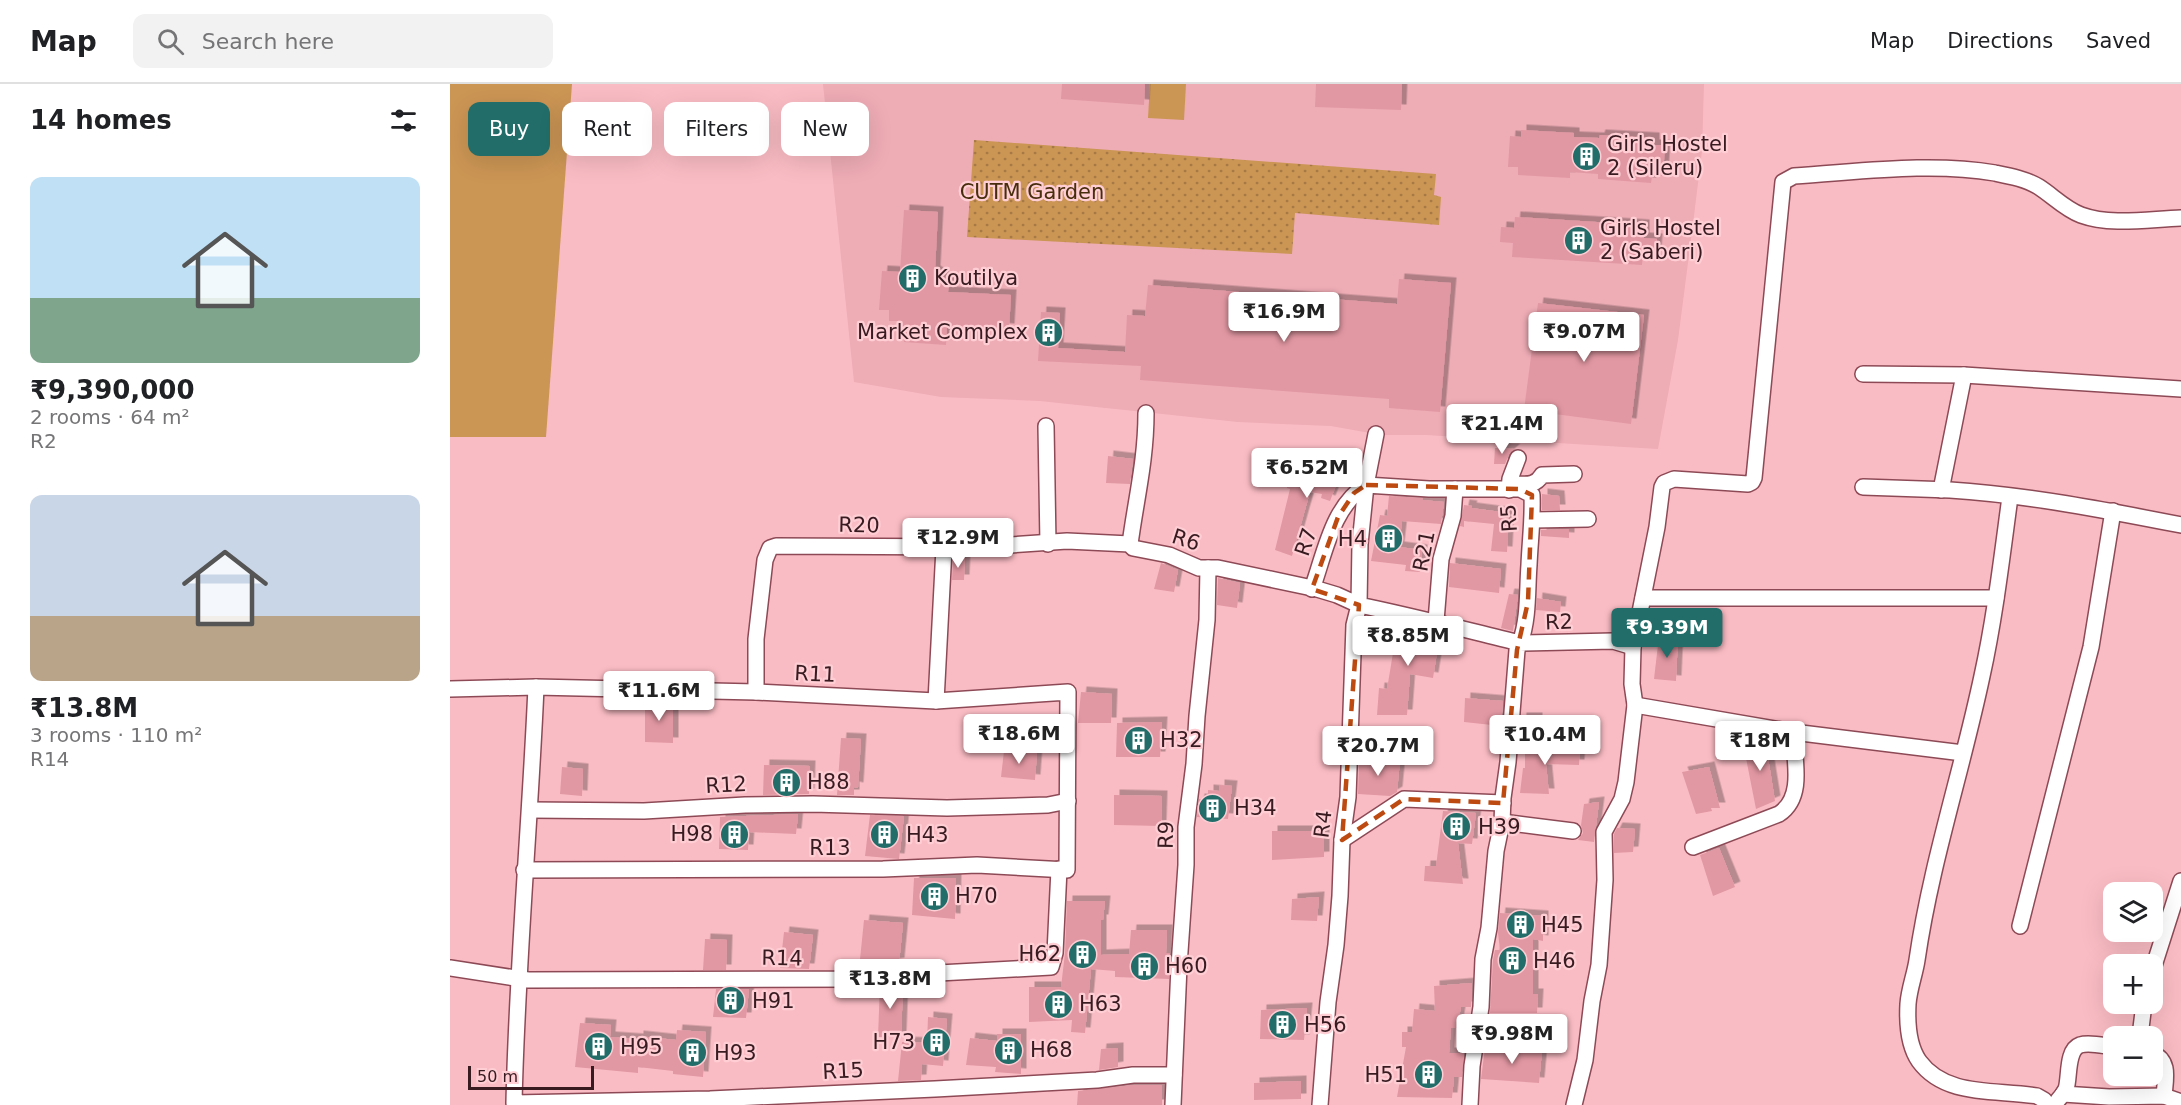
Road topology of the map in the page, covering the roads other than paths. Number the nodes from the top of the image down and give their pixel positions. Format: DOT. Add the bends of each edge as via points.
graph roads {
  1 [pos="2181,218"];
  2 [pos="1863,374"];
  3 [pos="1965,375"];
  4 [pos="2181,389"];
  5 [pos="1146,413"];
  6 [pos="1046,426"];
  7 [pos="1376,434"];
  8 [pos="1518,458"];
  9 [pos="1574,474"];
  10 [pos="1366,485"];
  11 [pos="1510,487"];
  12 [pos="1863,487"];
  13 [pos="1455,489"];
  14 [pos="1532,490"];
  15 [pos="1941,490"];
  16 [pos="2010,497"];
  17 [pos="2113,511"];
  18 [pos="1588,519"];
  19 [pos="1533,520"];
  20 [pos="2180,521"];
  21 [pos="1048,544"];
  22 [pos="1130,544"];
  23 [pos="944,548"];
  24 [pos="1208,567"];
  25 [pos="1312,589"];
  26 [pos="1643,598"];
  27 [pos="1996,598"];
  28 [pos="1359,605"];
  29 [pos="1436,621"];
  30 [pos="1520,643"];
  31 [pos="1634,647"];
  32 [pos="536,687"];
  33 [pos="450,689"];
  34 [pos="756,692"];
  35 [pos="936,701"];
  36 [pos="1635,705"];
  37 [pos="1793,732"];
  38 [pos="1963,753"];
  39 [pos="1068,801"];
  40 [pos="1503,803"];
  41 [pos="530,810"];
  42 [pos="1502,822"];
  43 [pos="1573,831"];
  44 [pos="1342,840"];
  45 [pos="1693,847"];
  46 [pos="1059,869"];
  47 [pos="524,870"];
  48 [pos="2181,880"];
  49 [pos="2020,926"];
  50 [pos="2158,954"];
  51 [pos="450,968"];
  52 [pos="519,979"];
  53 [pos="2103,1046"];
  54 [pos="2163,1060"];
  55 [pos="1174,1075"];
  56 [pos="2063,1094"];
  57 [pos="2164,1096"];
  58 [pos="2181,1102"];
  59 [pos="514,1104"];
  60 [pos="1173,1105"];
  61 [pos="1320,1105"];
  62 [pos="1470,1105"];
  63 [pos="1574,1105"];
  64 [pos="2049,1105"];
  1 -- 26 [label="street" via="2096,219 2071,210 2037,186 1994,173 1908,169 1788,177 1781,187 1754,478 1748,484 1674,479 1664,483"];
  2 -- 3 [label="street"];
  3 -- 4 [label="street"];
  3 -- 15 [label="street"];
  5 -- 22 [label="street" via="1146,445"];
  6 -- 21 [label="street"];
  7 -- 10 [label="street"];
  8 -- 11 [label="street"];
  9 -- 14 [label="street" via="1542,475"];
  10 -- 13 [label="street, R5"];
  10 -- 25 [label="street, R7" via="1354,493 1338,517"];
  10 -- 28 [label="street"];
  11 -- 13 [label="street, R5"];
  11 -- 14 [label="street, R5"];
  12 -- 15 [label="street"];
  13 -- 29 [label="street, R21" via="1453,516 1441,559"];
  14 -- 19 [label="street, R5"];
  15 -- 16 [label="street"];
  16 -- 17 [label="street"];
  16 -- 27 [label="street"];
  17 -- 20 [label="street"];
  17 -- 49 [label="street" via="2091,647"];
  18 -- 19 [label="street"];
  19 -- 30 [label="street, R5" via="1528,602"];
  21 -- 22 [label="street, R20"];
  21 -- 23 [label="street, R20"];
  22 -- 24 [label="street, R6"];
  23 -- 34 [label="street, R20" via="770,548 765,560 756,639"];
  23 -- 35 [label="street"];
  24 -- 25 [label="street, R6"];
  24 -- 55 [label="street, R9" via="1207,620 1186,827"];
  25 -- 28 [label="street, R6"];
  26 -- 27 [label="street"];
  26 -- 31 [label="street"];
  27 -- 38 [label="street"];
  28 -- 29 [label="street"];
  28 -- 44 [label="street, R4" via="1354,625 1348,797"];
  29 -- 30 [label="street"];
  30 -- 31 [label="street, R2" via="1614,641"];
  30 -- 40 [label="street, R2"];
  31 -- 36 [label="street"];
  32 -- 33 [label="street, R11"];
  32 -- 34 [label="street, R11"];
  32 -- 41 [label="street, R15"];
  34 -- 35 [label="street, R11"];
  35 -- 39 [label="street, R11" via="1068,692"];
  36 -- 37 [label="street"];
  36 -- 63 [label="street" via="1622,799 1604,832 1599,965"];
  37 -- 38 [label="street"];
  37 -- 45 [label="street" via="1796,791 1786,809"];
  38 -- 64 [label="street" via="1908,1001 1911,1045 1933,1076 1951,1086 2037,1096"];
  39 -- 41 [label="street, R12" via="947,808 802,804 644,811"];
  39 -- 46 [label="street" via="1067,870"];
  40 -- 42 [label="street, R2"];
  40 -- 44 [label="street" via="1404,799"];
  41 -- 47 [label="street, R15"];
  42 -- 43 [label="street"];
  42 -- 62 [label="street, R2" via="1483,959"];
  44 -- 61 [label="street, R4"];
  46 -- 47 [label="street, R13" via="977,865"];
  46 -- 52 [label="street, R14" via="1051,967 893,972 857,979"];
  47 -- 52 [label="street, R15"];
  48 -- 50 [label="street"];
  51 -- 52 [label="street, R14"];
  52 -- 59 [label="street, R15"];
  53 -- 56 [label="street" via="2076,1048"];
  54 -- 57 [label="street"];
  55 -- 59 [label="street, R15" via="839,1094"];
  55 -- 60 [label="street, R9"];
  56 -- 57 [label="street"];
  56 -- 64 [label="street"];
  57 -- 58 [label="street"];
}
